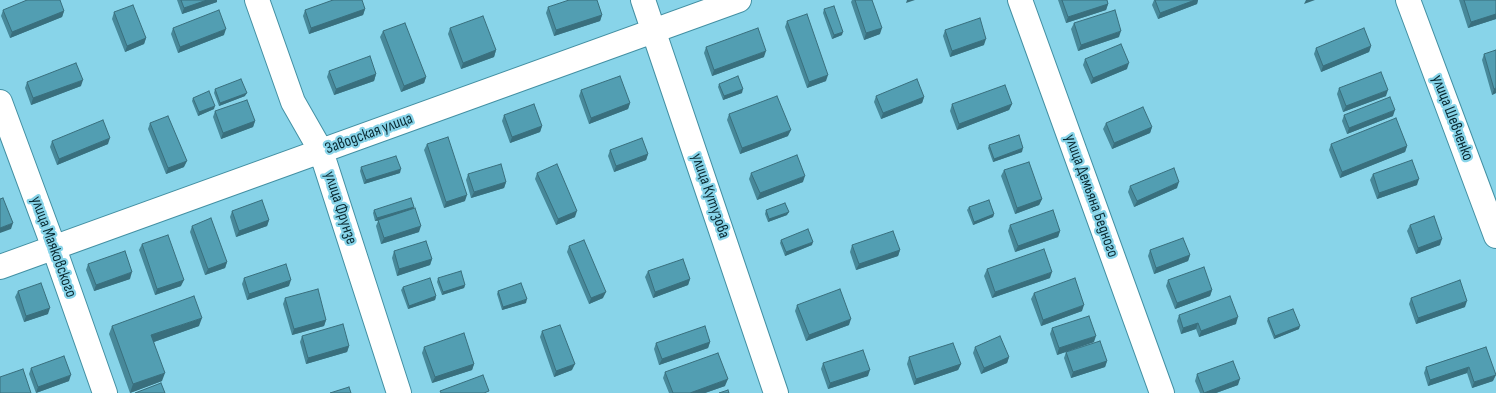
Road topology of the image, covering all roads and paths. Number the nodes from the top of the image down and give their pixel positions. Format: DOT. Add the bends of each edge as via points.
graph roads {
  1 [pos="257,0"];
  2 [pos="643,0"];
  3 [pos="739,0"];
  4 [pos="1020,0"];
  5 [pos="1408,0"];
  6 [pos="654,31"];
  7 [pos="0,102"];
  8 [pos="321,151"];
  9 [pos="1496,236"];
  10 [pos="54,248"];
  11 [pos="0,267"];
  12 [pos="104,393"];
  13 [pos="399,393"];
  14 [pos="776,393"];
  15 [pos="1162,393"];
  1 -- 8 [label="street, улица Фрунзе" via="292,102"];
  2 -- 6 [label="street, улица Кутузова"];
  3 -- 6 [label="street, Заводская улица"];
  4 -- 15 [label="street, улица Демьяна Бедного"];
  5 -- 9 [label="street, улица Шевченко"];
  6 -- 8 [label="street, Заводская улица"];
  6 -- 14 [label="street, улица Кутузова"];
  7 -- 10 [label="street, улица Маяковского"];
  8 -- 10 [label="street, Заводская улица"];
  8 -- 13 [label="street, улица Фрунзе"];
  10 -- 11 [label="street, Заводская улица"];
  10 -- 12 [label="street, улица Маяковского"];
}
